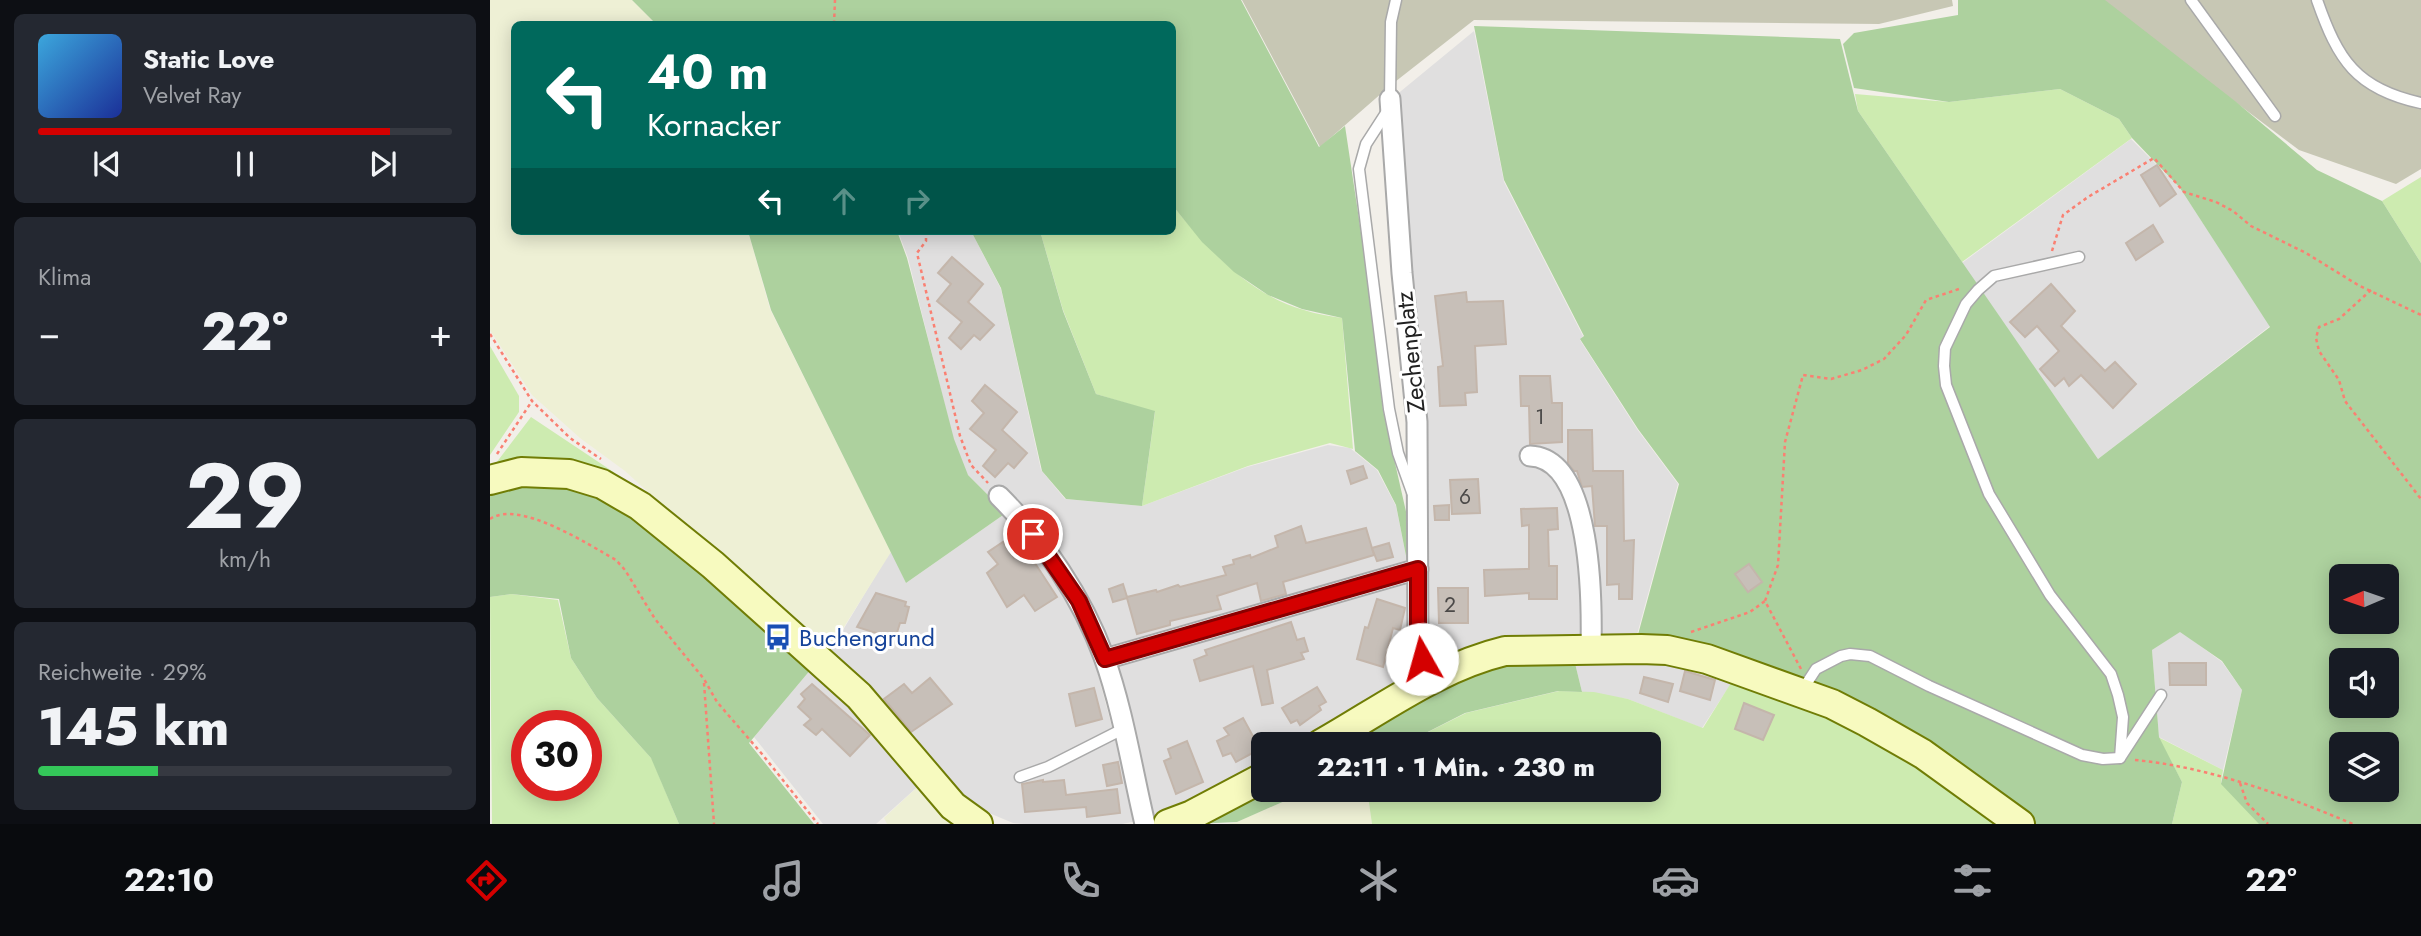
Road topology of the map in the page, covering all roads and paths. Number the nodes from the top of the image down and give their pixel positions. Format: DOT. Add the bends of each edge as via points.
graph roads {
  1 [pos="835,0"];
  2 [pos="1396,0"];
  3 [pos="2191,0"];
  4 [pos="2316,0"];
  5 [pos="834,21"];
  6 [pos="1390,102"];
  7 [pos="2421,103"];
  8 [pos="2275,116"];
  9 [pos="926,235"];
  10 [pos="2079,257"];
  11 [pos="2048,264"];
  12 [pos="1978,290"];
  13 [pos="2371,290"];
  14 [pos="2421,315"];
  15 [pos="490,334"];
  16 [pos="532,401"];
  17 [pos="497,453"];
  18 [pos="1530,456"];
  19 [pos="610,466"];
  20 [pos="490,480"];
  21 [pos="999,496"];
  22 [pos="2421,499"];
  23 [pos="1419,509"];
  24 [pos="490,519"];
  25 [pos="1418,569"];
  26 [pos="1765,601"];
  27 [pos="1591,649"];
  28 [pos="1667,650"];
  29 [pos="1105,659"];
  30 [pos="704,679"];
  31 [pos="1427,682"];
  32 [pos="1804,687"];
  33 [pos="2161,695"];
  34 [pos="1123,729"];
  35 [pos="1342,732"];
  36 [pos="2120,758"];
  37 [pos="1020,777"];
  38 [pos="2240,783"];
  39 [pos="1251,784"];
  40 [pos="714,824"];
  41 [pos="818,824"];
  42 [pos="978,824"];
  43 [pos="1145,824"];
  44 [pos="1168,824"];
  45 [pos="2020,824"];
  46 [pos="2268,824"];
  47 [pos="2353,824"];
  1 -- 5 [label="path"];
  2 -- 6 [label="lane, Zechenplatz" via="1391,22"];
  3 -- 8 [label="lane"];
  4 -- 7 [label="lane" via="2346,63 2371,86"];
  6 -- 23 [label="street, Zechenplatz" via="1418,422"];
  6 -- 23 [label="lane" via="1366,144 1359,169 1389,409 1398,453"];
  9 -- 21 [label="path" via="917,253 960,436 971,465"];
  10 -- 11 [label="lane"];
  11 -- 12 [label="lane" via="1994,276"];
  11 -- 13 [label="path" via="2063,215 2154,158 2185,192 2216,202 2251,226"];
  12 -- 26 [label="path" via="1970,286 1926,300 1906,335 1884,359 1862,370 1831,379 1803,375 1785,442 1778,565"];
  12 -- 36 [label="lane" via="1966,304 1945,348 1946,385 1989,494 2050,595 2111,674 2123,717"];
  13 -- 14 [label="path"];
  13 -- 22 [label="path" via="2339,319 2319,327 2319,351 2339,380 2345,401"];
  15 -- 16 [label="path"];
  16 -- 17 [label="path"];
  16 -- 19 [label="path" via="570,438"];
  18 -- 27 [label="street" via="1543,457 1570,485 1593,597"];
  20 -- 42 [label="main road" via="521,472 569,474 603,485 648,511 859,696 953,806"];
  21 -- 29 [label="street" via="1022,519 1079,601"];
  23 -- 25 [label="street, Zechenplatz"];
  24 -- 30 [label="path" via="496,514 519,513 617,560 655,619"];
  25 -- 29 [label="street"];
  25 -- 31 [label="street, Zechenplatz" via="1418,644"];
  26 -- 28 [label="path" via="1751,612 1675,638"];
  26 -- 32 [label="path"];
  27 -- 28 [label="main road"];
  27 -- 31 [label="main road" via="1505,651 1466,662"];
  28 -- 32 [label="main road"];
  29 -- 34 [label="street"];
  30 -- 40 [label="path"];
  30 -- 41 [label="path"];
  31 -- 35 [label="main road"];
  32 -- 36 [label="lane" via="1816,669 1841,656 1870,656 2082,755"];
  32 -- 45 [label="main road" via="1923,754"];
  33 -- 36 [label="lane"];
  34 -- 37 [label="lane"];
  34 -- 43 [label="street"];
  36 -- 38 [label="path" via="2152,761"];
  38 -- 46 [label="path" via="2247,803"];
  38 -- 47 [label="path"];
  39 -- 44 [label="main road"];
}
